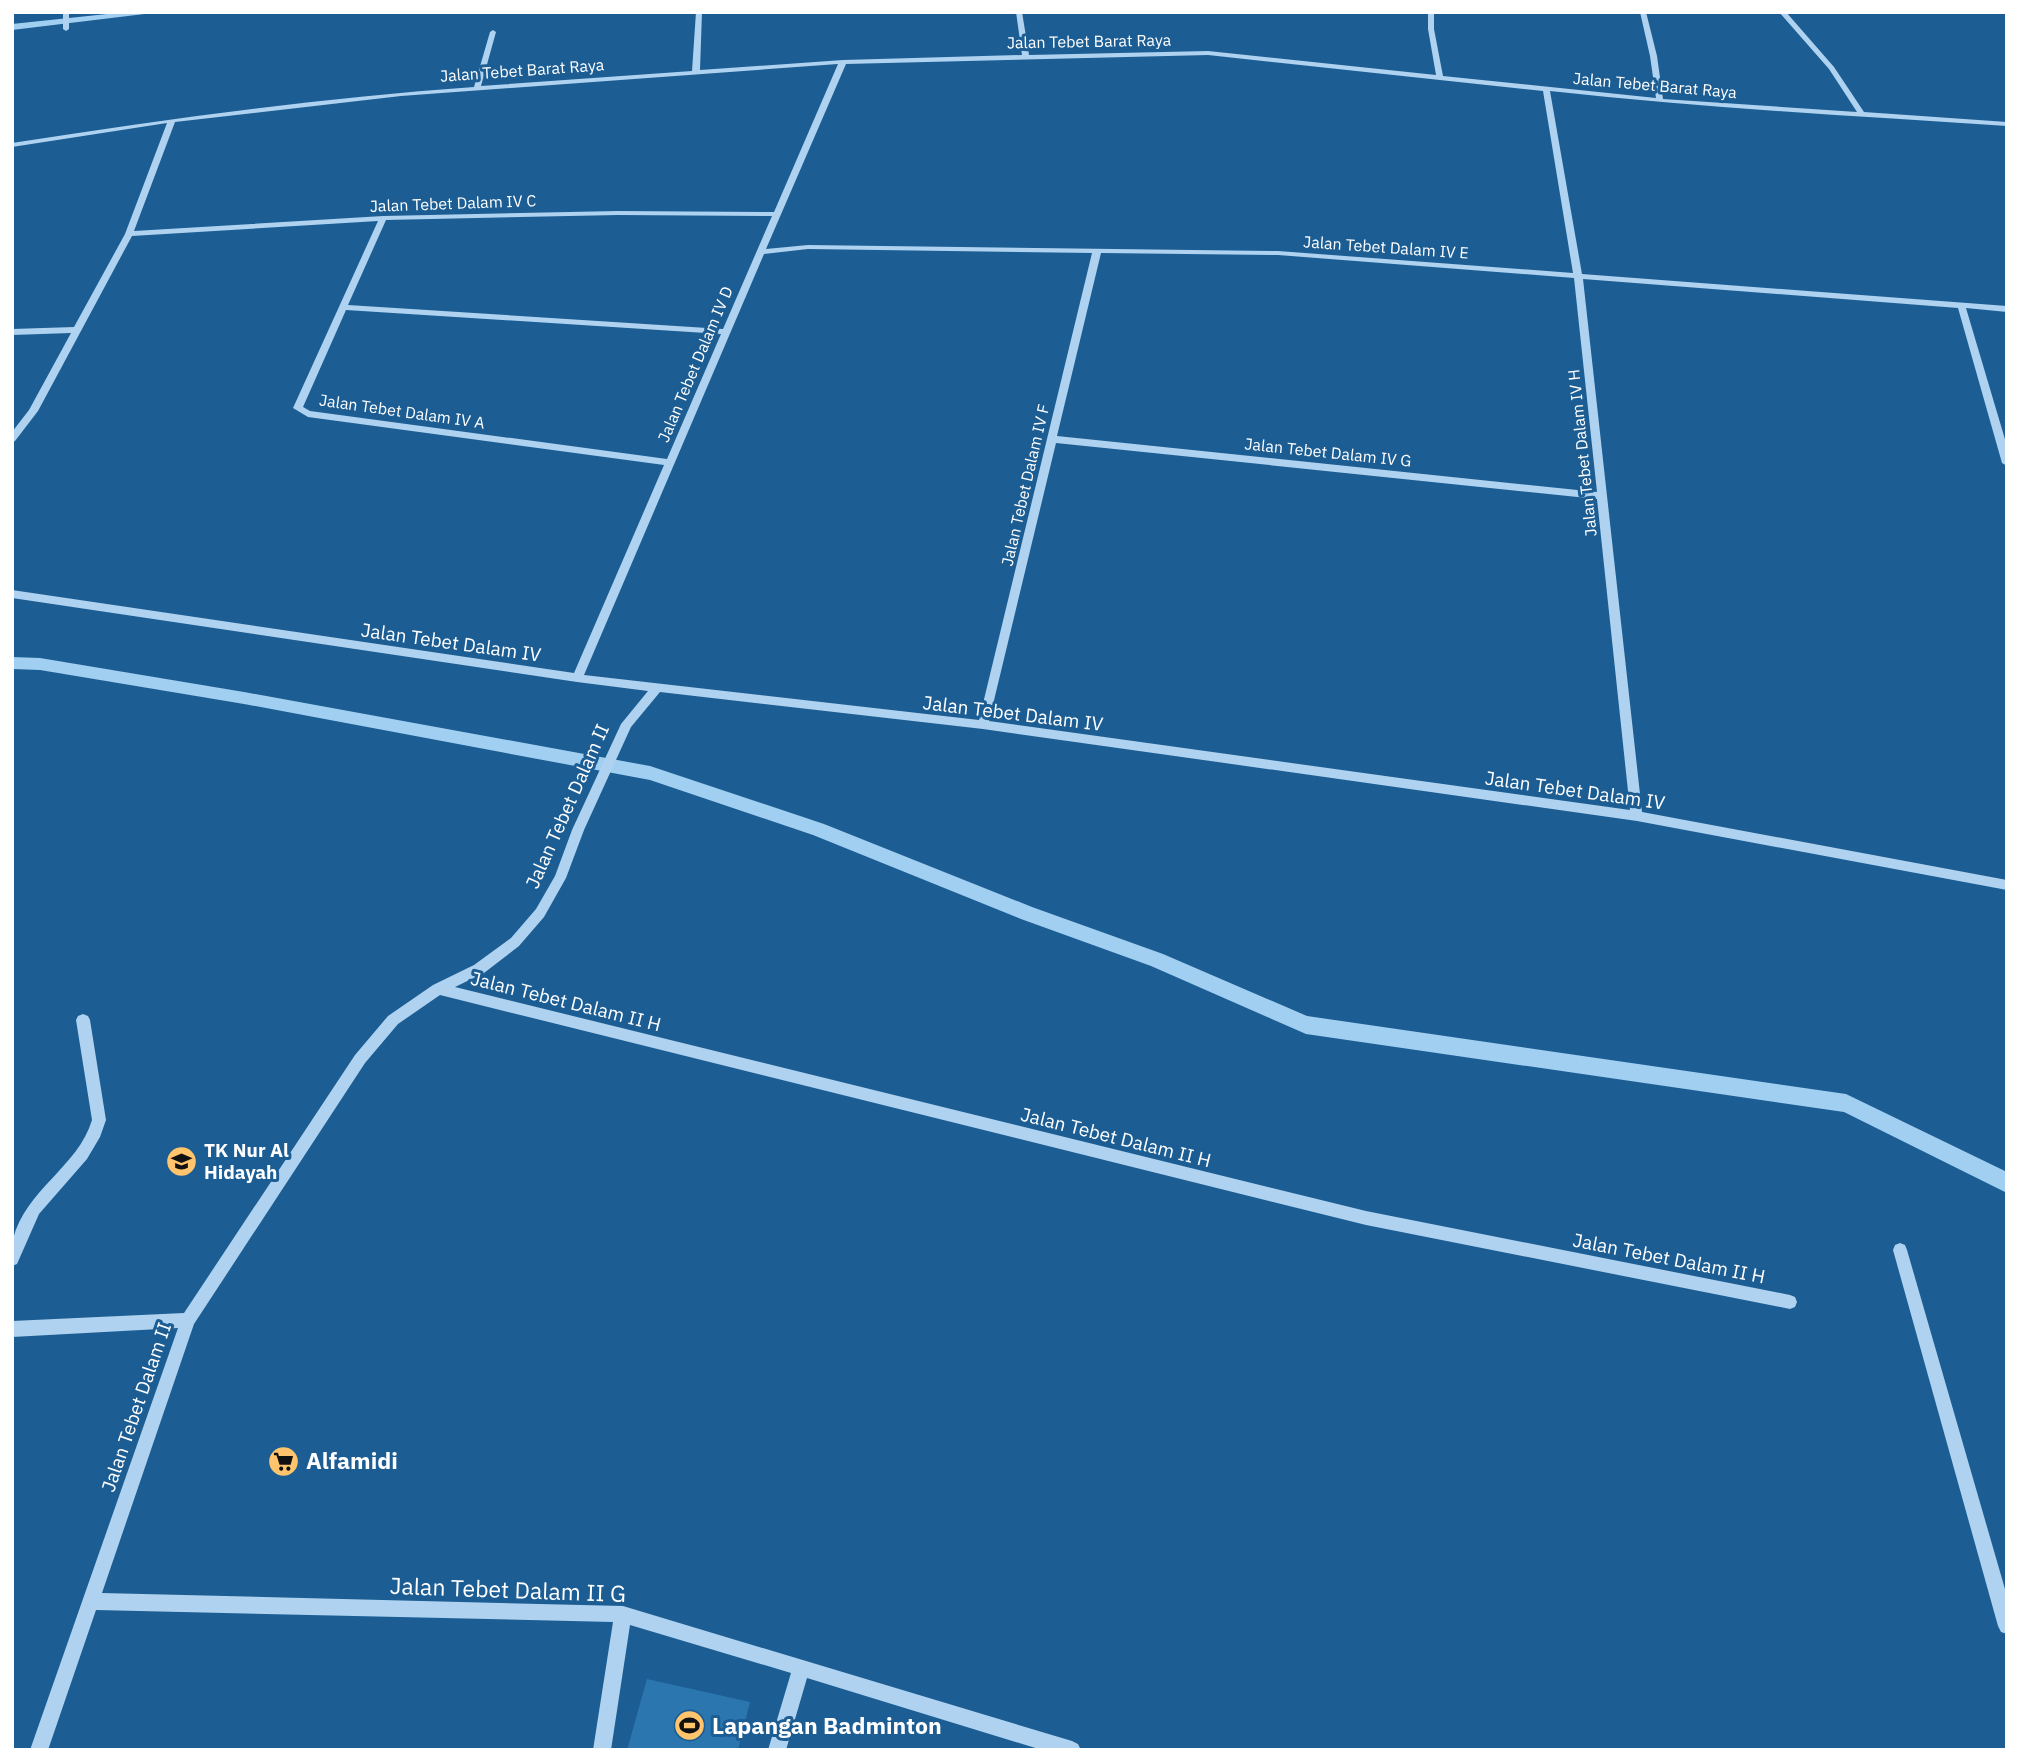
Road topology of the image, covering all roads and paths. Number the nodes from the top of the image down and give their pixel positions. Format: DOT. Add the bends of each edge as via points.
graph roads {
  1 [pos="66,12"];
  2 [pos="699,12"];
  3 [pos="1018,12"];
  4 [pos="1431,12"];
  5 [pos="1643,12"];
  6 [pos="1782,12"];
  7 [pos="66,29"];
  8 [pos="493,32"];
  9 [pos="1027,55"];
  10 [pos="843,62"];
  11 [pos="696,71"];
  12 [pos="1440,78"];
  13 [pos="477,88"];
  14 [pos="1546,89"];
  15 [pos="1661,101"];
  16 [pos="1863,116"];
  17 [pos="172,120"];
  18 [pos="2007,124"];
  19 [pos="12,145"];
  20 [pos="777,214"];
  21 [pos="383,218"];
  22 [pos="129,234"];
  23 [pos="761,251"];
  24 [pos="1097,251"];
  25 [pos="1578,276"];
  26 [pos="1961,305"];
  27 [pos="344,307"];
  28 [pos="2007,309"];
  29 [pos="78,330"];
  30 [pos="12,332"];
  31 [pos="726,332"];
  32 [pos="12,439"];
  33 [pos="1052,439"];
  34 [pos="670,463"];
  35 [pos="2007,463"];
  36 [pos="1602,496"];
  37 [pos="12,594"];
  38 [pos="577,678"];
  39 [pos="656,689"];
  40 [pos="983,725"];
  41 [pos="1637,816"];
  42 [pos="2007,885"];
  43 [pos="438,989"];
  44 [pos="83,1020"];
  45 [pos="1900,1250"];
  46 [pos="12,1259"];
  47 [pos="1790,1302"];
  48 [pos="188,1320"];
  49 [pos="12,1329"];
  50 [pos="91,1601"];
  51 [pos="623,1614"];
  52 [pos="2007,1626"];
  53 [pos="801,1668"];
  54 [pos="39,1750"];
  55 [pos="602,1750"];
  56 [pos="776,1750"];
  57 [pos="1072,1750"];
  1 -- 7 [label="street"];
  2 -- 11 [label="street"];
  3 -- 9 [label="street"];
  4 -- 12 [label="street"];
  5 -- 15 [label="street" via="1654,45"];
  6 -- 16 [label="street" via="1832,68"];
  8 -- 13 [label="street"];
  9 -- 10 [label="street, Jalan Tebet Barat Raya"];
  9 -- 12 [label="street, Jalan Tebet Barat Raya" via="1208,53"];
  10 -- 11 [label="street, Jalan Tebet Barat Raya"];
  10 -- 20 [label="street, Jalan Tebet Dalam IV D"];
  11 -- 13 [label="street, Jalan Tebet Barat Raya"];
  12 -- 14 [label="street, Jalan Tebet Barat Raya"];
  13 -- 17 [label="street, Jalan Tebet Barat Raya"];
  14 -- 15 [label="street, Jalan Tebet Barat Raya"];
  14 -- 25 [label="street, Jalan Tebet Dalam IV H"];
  15 -- 16 [label="street, Jalan Tebet Barat Raya"];
  16 -- 18 [label="street, Jalan Tebet Barat Raya"];
  17 -- 19 [label="street, Jalan Tebet Barat Raya"];
  17 -- 22 [label="street"];
  20 -- 21 [label="street, Jalan Tebet Dalam IV C"];
  20 -- 23 [label="street, Jalan Tebet Dalam IV D"];
  21 -- 22 [label="street, Jalan Tebet Dalam IV C"];
  21 -- 27 [label="street, Jalan Tebet Dalam IV A"];
  22 -- 29 [label="street"];
  23 -- 24 [label="street, Jalan Tebet Dalam IV E" via="808,247"];
  23 -- 31 [label="street, Jalan Tebet Dalam IV D"];
  24 -- 25 [label="street, Jalan Tebet Dalam IV E" via="1278,253"];
  24 -- 33 [label="street, Jalan Tebet Dalam IV F"];
  25 -- 26 [label="street, Jalan Tebet Dalam IV E"];
  25 -- 36 [label="street, Jalan Tebet Dalam IV H"];
  26 -- 28 [label="street, Jalan Tebet Dalam IV E"];
  26 -- 35 [label="street"];
  27 -- 31 [label="street"];
  27 -- 34 [label="street, Jalan Tebet Dalam IV A" via="299,403 298,408 308,415"];
  29 -- 30 [label="street"];
  29 -- 32 [label="street"];
  31 -- 34 [label="street, Jalan Tebet Dalam IV D"];
  33 -- 36 [label="street, Jalan Tebet Dalam IV G"];
  33 -- 40 [label="street, Jalan Tebet Dalam IV F"];
  34 -- 38 [label="street, Jalan Tebet Dalam IV D"];
  36 -- 41 [label="street, Jalan Tebet Dalam IV H"];
  37 -- 38 [label="street, Jalan Tebet Dalam IV"];
  38 -- 39 [label="street, Jalan Tebet Dalam IV"];
  39 -- 40 [label="street, Jalan Tebet Dalam IV"];
  39 -- 43 [label="street, Jalan Tebet Dalam II" via="627,724 560,878 540,913 515,942 479,969"];
  40 -- 41 [label="street, Jalan Tebet Dalam IV"];
  41 -- 42 [label="street, Jalan Tebet Dalam IV"];
  43 -- 47 [label="street, Jalan Tebet Dalam II H" via="1367,1218"];
  43 -- 48 [label="street, Jalan Tebet Dalam II" via="393,1020 360,1059"];
  44 -- 46 [label="street" via="97,1132 36,1205"];
  45 -- 52 [label="street"];
  48 -- 49 [label="street"];
  48 -- 50 [label="street, Jalan Tebet Dalam II"];
  50 -- 51 [label="street, Jalan Tebet Dalam II G"];
  50 -- 54 [label="street, Jalan Tebet Dalam II"];
  51 -- 53 [label="street, Jalan Tebet Dalam II G"];
  51 -- 55 [label="street"];
  53 -- 56 [label="street"];
  53 -- 57 [label="street, Jalan Tebet Dalam II G"];
}
